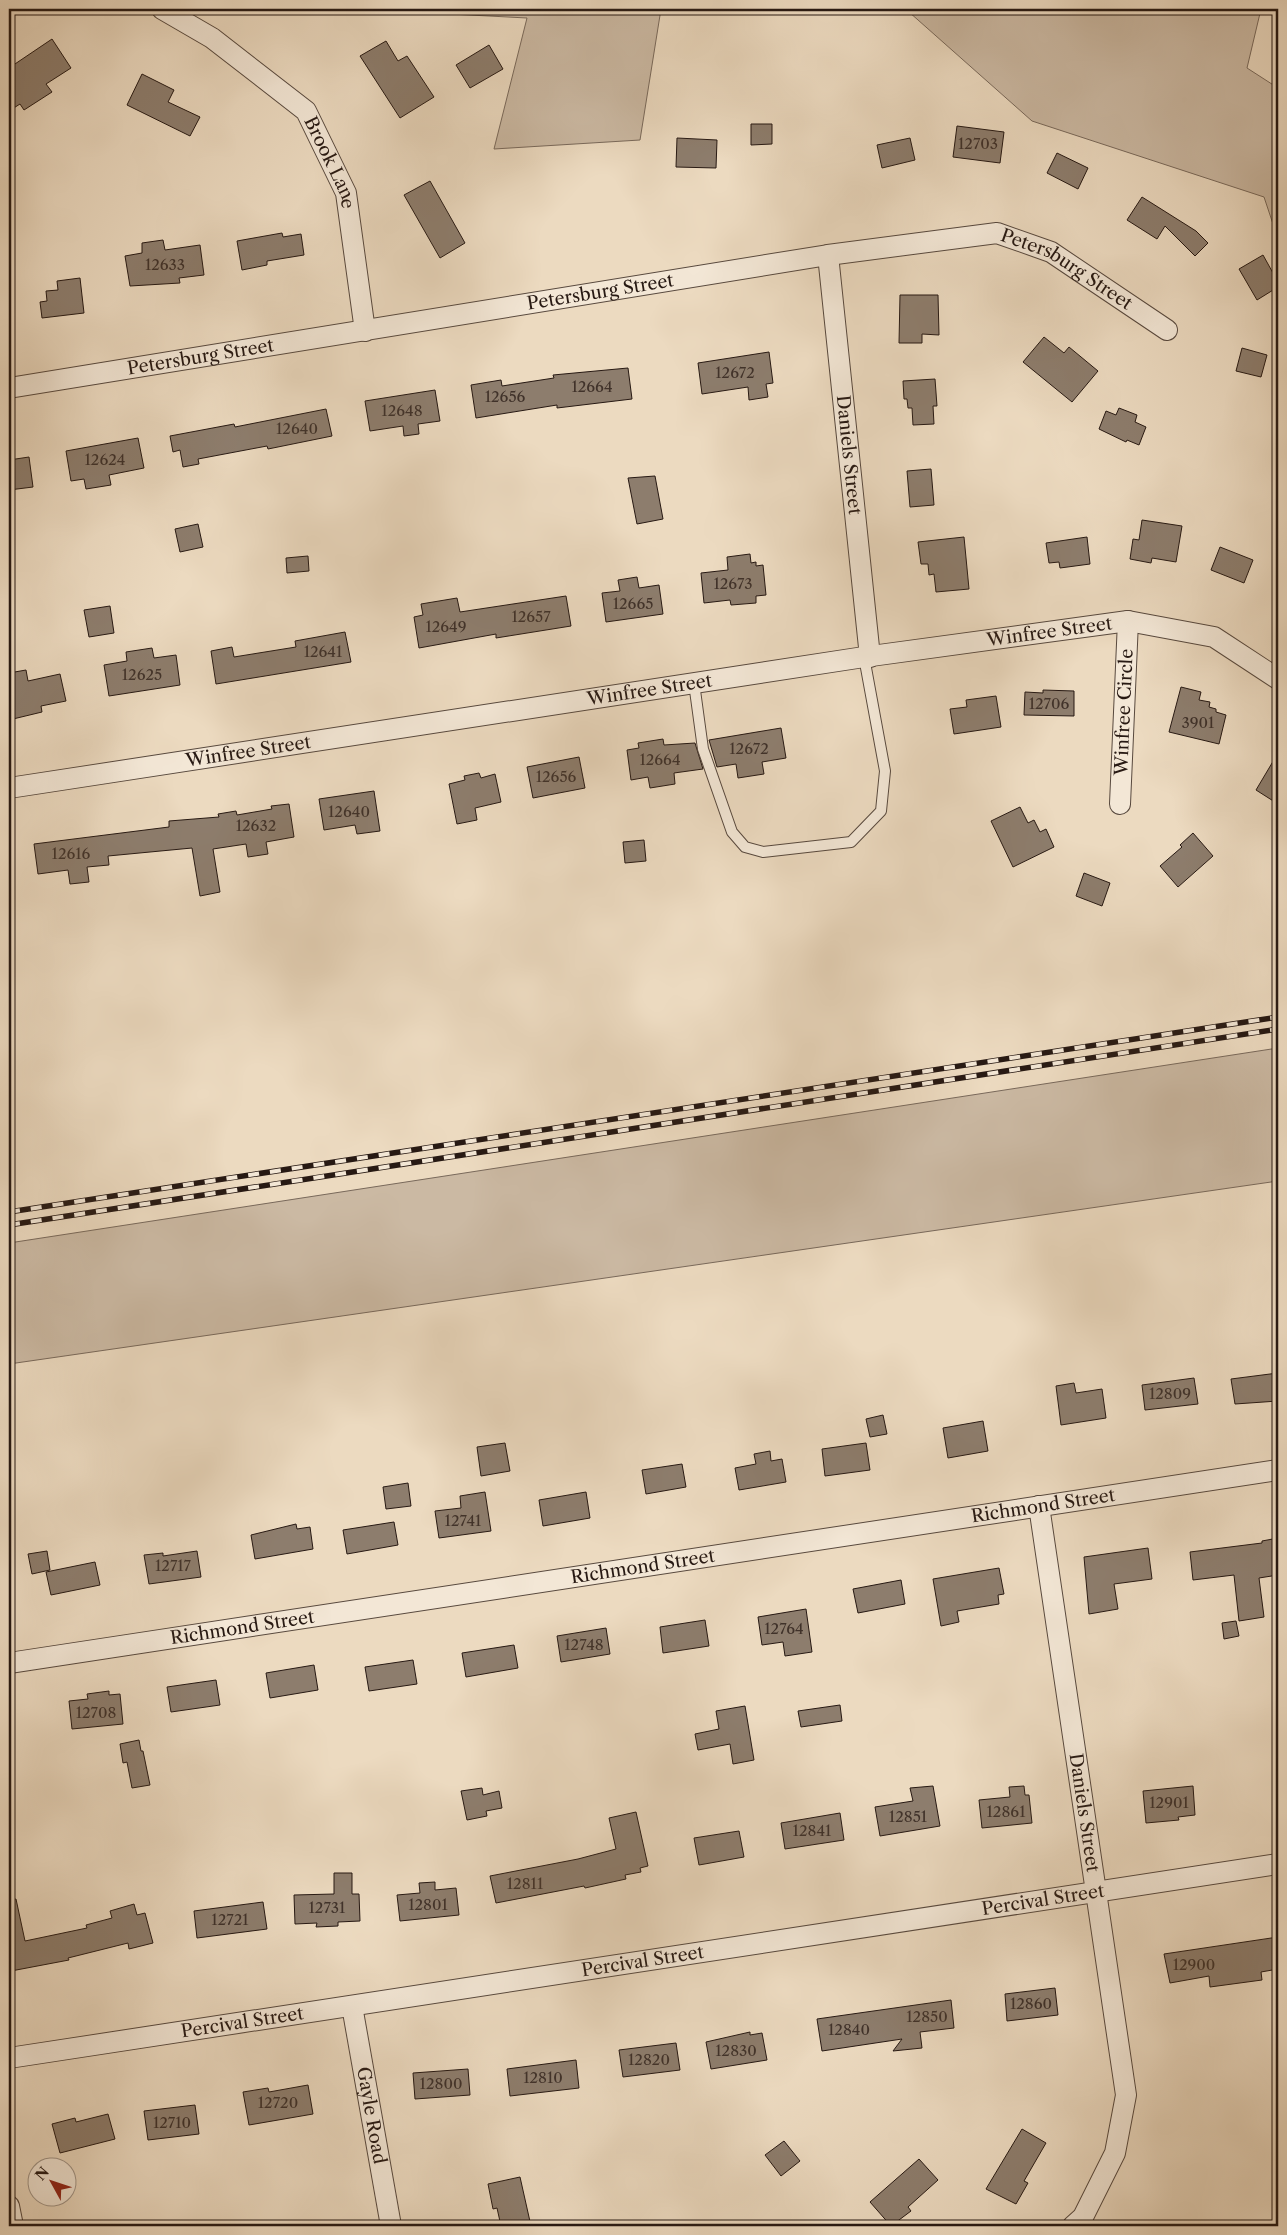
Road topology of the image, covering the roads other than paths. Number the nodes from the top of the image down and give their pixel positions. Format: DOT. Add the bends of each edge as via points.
graph roads {
  1 [pos="162,9"];
  2 [pos="828,255"];
  3 [pos="1167,330"];
  4 [pos="365,331"];
  5 [pos="9,388"];
  6 [pos="1128,621"];
  7 [pos="867,657"];
  8 [pos="1278,679"];
  9 [pos="694,683"];
  10 [pos="9,788"];
  11 [pos="1120,804"];
  12 [pos="1278,1470"];
  13 [pos="1039,1506"];
  14 [pos="9,1663"];
  15 [pos="1278,1864"];
  16 [pos="1098,1894"];
  17 [pos="352,2006"];
  18 [pos="9,2058"];
  19 [pos="9,2206"];
  20 [pos="13,2226"];
  21 [pos="391,2226"];
  22 [pos="1073,2226"];
  1 -- 4 [label="street, Brook Lane" via="212,38 306,111 346,193"];
  2 -- 3 [label="street, Petersburg Street" via="997,233 1051,252"];
  2 -- 4 [label="street, Petersburg Street"];
  2 -- 7 [label="street, Daniels Street"];
  4 -- 5 [label="street, Petersburg Street"];
  6 -- 7 [label="street, Winfree Street"];
  6 -- 8 [label="street, Winfree Street" via="1214,638"];
  6 -- 11 [label="street, Winfree Circle"];
  7 -- 9 [label="street, Winfree Street"];
  7 -- 9 [label="lane" via="885,771 881,811 852,842 762,852 745,847 732,832 704,749"];
  9 -- 10 [label="street, Winfree Street"];
  12 -- 13 [label="street, Richmond Street"];
  13 -- 14 [label="street, Richmond Street"];
  13 -- 16 [label="street, Daniels Street"];
  15 -- 16 [label="street, Percival Street"];
  16 -- 17 [label="street, Percival Street"];
  16 -- 22 [label="street, Daniels Street" via="1126,2095 1116,2153 1083,2217"];
  17 -- 18 [label="street, Percival Street"];
  17 -- 21 [label="street, Gayle Road"];
  19 -- 20 [label="street"];
}
